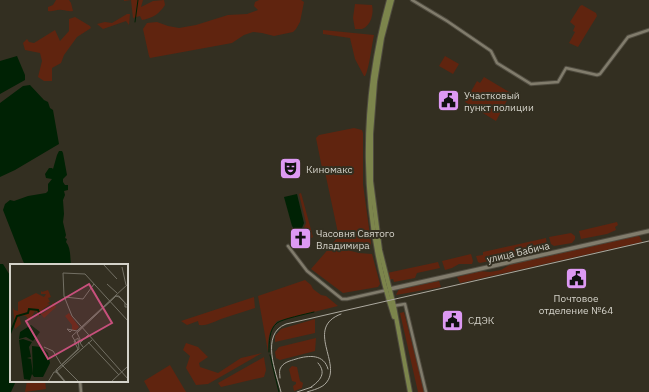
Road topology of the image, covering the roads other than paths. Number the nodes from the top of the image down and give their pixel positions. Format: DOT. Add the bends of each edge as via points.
graph roads {
  1 [pos="389,0"];
  2 [pos="392,0"];
  3 [pos="412,0"];
  4 [pos="649,30"];
  5 [pos="649,231"];
  6 [pos="288,246"];
  7 [pos="388,290"];
  8 [pos="392,307"];
  9 [pos="80,382"];
  10 [pos="81,392"];
  11 [pos="410,392"];
  12 [pos="426,392"];
  1 -- 7 [label="main road" via="379,37 372,80 367,168 376,248"];
  2 -- 7 [label="main road" via="378,60 370,154 372,196"];
  3 -- 4 [label="street" via="491,50 497,63 531,84 558,82 566,68 600,74 628,36"];
  5 -- 7 [label="street, улица Бабича"];
  6 -- 7 [label="street" via="310,274 343,299"];
  7 -- 8 [label="main road"];
  8 -- 11 [label="main road"];
  8 -- 12 [label="street" via="405,304"];
  9 -- 10 [label="street"];
}
